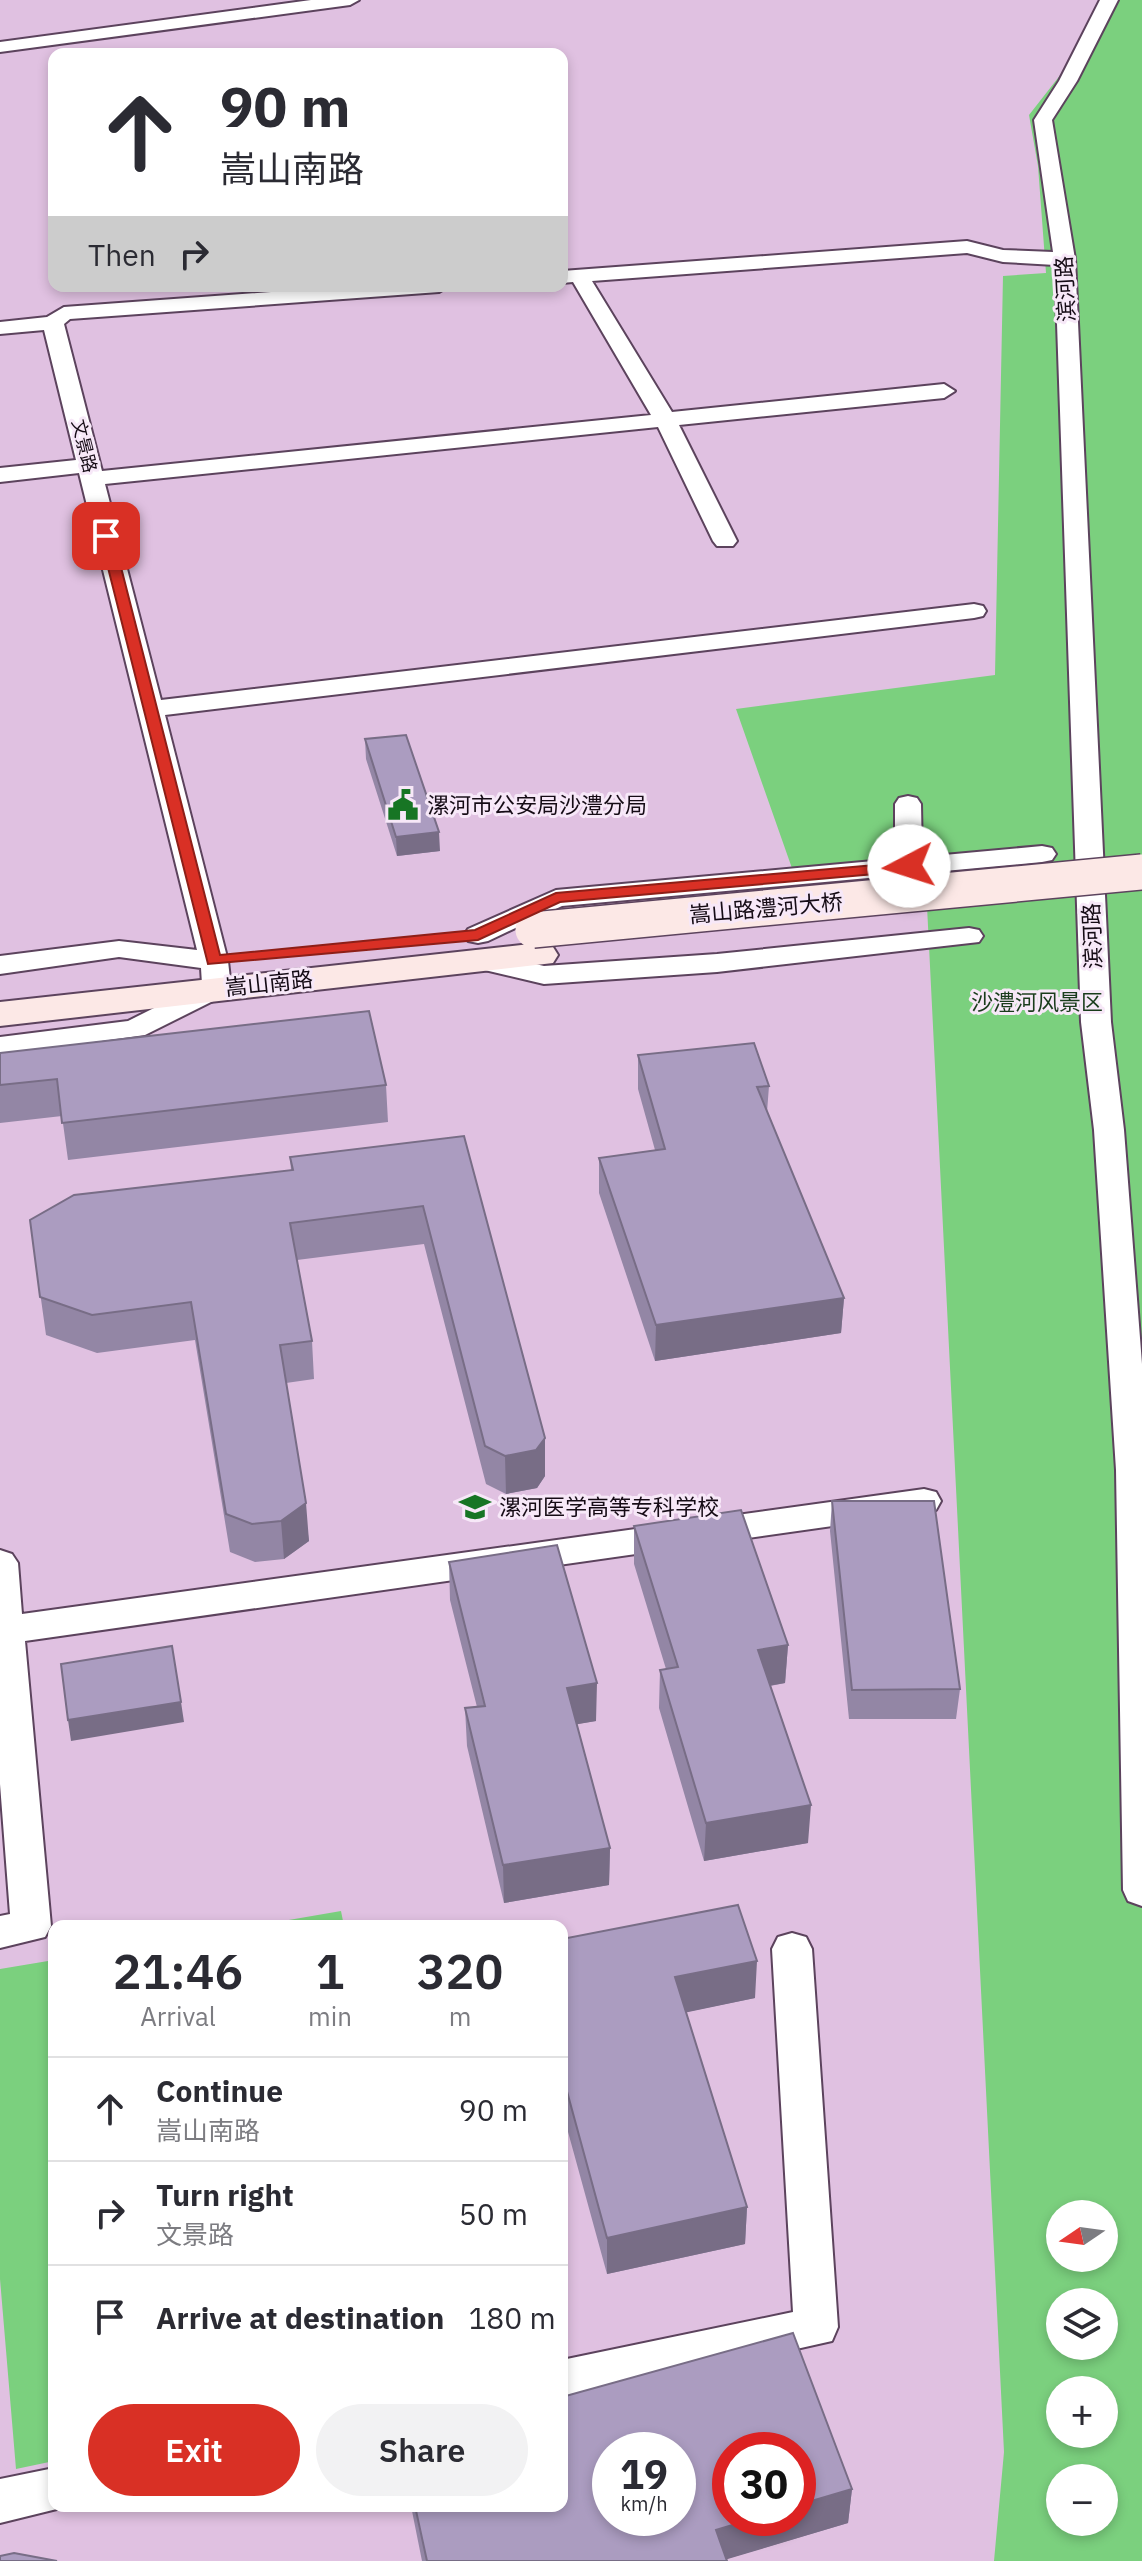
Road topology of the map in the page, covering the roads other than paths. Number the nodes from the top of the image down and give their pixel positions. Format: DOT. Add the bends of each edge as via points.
graph roads {
  1 [pos="350,0"];
  2 [pos="1109,0"];
  3 [pos="0,47"];
  4 [pos="1065,259"];
  5 [pos="571,277"];
  6 [pos="356,292"];
  7 [pos="53,323"];
  8 [pos="0,328"];
  9 [pos="944,391"];
  10 [pos="665,419"];
  11 [pos="90,472"];
  12 [pos="0,475"];
  13 [pos="725,541"];
  14 [pos="974,611"];
  15 [pos="149,709"];
  16 [pos="908,804"];
  17 [pos="1042,854"];
  18 [pos="909,866"];
  19 [pos="1142,872"];
  20 [pos="1142,898"];
  21 [pos="969,936"];
  22 [pos="536,943"];
  23 [pos="480,948"];
  24 [pos="0,965"];
  25 [pos="215,974"];
  26 [pos="0,988"];
  27 [pos="0,1014"];
  28 [pos="0,1046"];
  29 [pos="924,1501"];
  30 [pos="0,1563"];
  31 [pos="6,1630"];
  32 [pos="1142,1890"];
  33 [pos="0,1932"];
  34 [pos="792,1949"];
  35 [pos="568,2380"];
  36 [pos="48,2491"];
  37 [pos="0,2501"];
  1 -- 3 [label="street"];
  2 -- 4 [label="street, 滨河路" via="1043,120"];
  4 -- 5 [label="street" via="1003,256 967,247"];
  4 -- 32 [label="street, 滨河路" via="1096,1022 1109,1130 1133,1470"];
  5 -- 10 [label="street"];
  6 -- 7 [label="street" via="64,313"];
  7 -- 8 [label="street"];
  7 -- 11 [label="street, 文景路"];
  9 -- 10 [label="street"];
  10 -- 11 [label="street"];
  10 -- 13 [label="street"];
  11 -- 12 [label="street"];
  11 -- 15 [label="street, 文景路"];
  14 -- 15 [label="street"];
  15 -- 25 [label="street, 文景路"];
  16 -- 18 [label="street"];
  17 -- 18 [label="street"];
  18 -- 23 [label="street" via="556,898"];
  19 -- 22 [label="main road, 嵩山路澧河大桥, bridge"];
  20 -- 22 [label="main road, 嵩山路澧河大桥"];
  21 -- 23 [label="street" via="544,975"];
  22 -- 23 [label="main road, 嵩山南路"];
  23 -- 25 [label="main road, 嵩山南路"];
  24 -- 25 [label="street" via="119,949"];
  25 -- 26 [label="main road, 嵩山南路"];
  25 -- 27 [label="main road, 嵩山南路"];
  25 -- 28 [label="street" via="135,1029"];
  29 -- 31 [label="street"];
  30 -- 31 [label="street"];
  31 -- 33 [label="street" via="31,1926"];
  34 -- 35 [label="street" via="816,2327"];
  36 -- 37 [label="street"];
}
